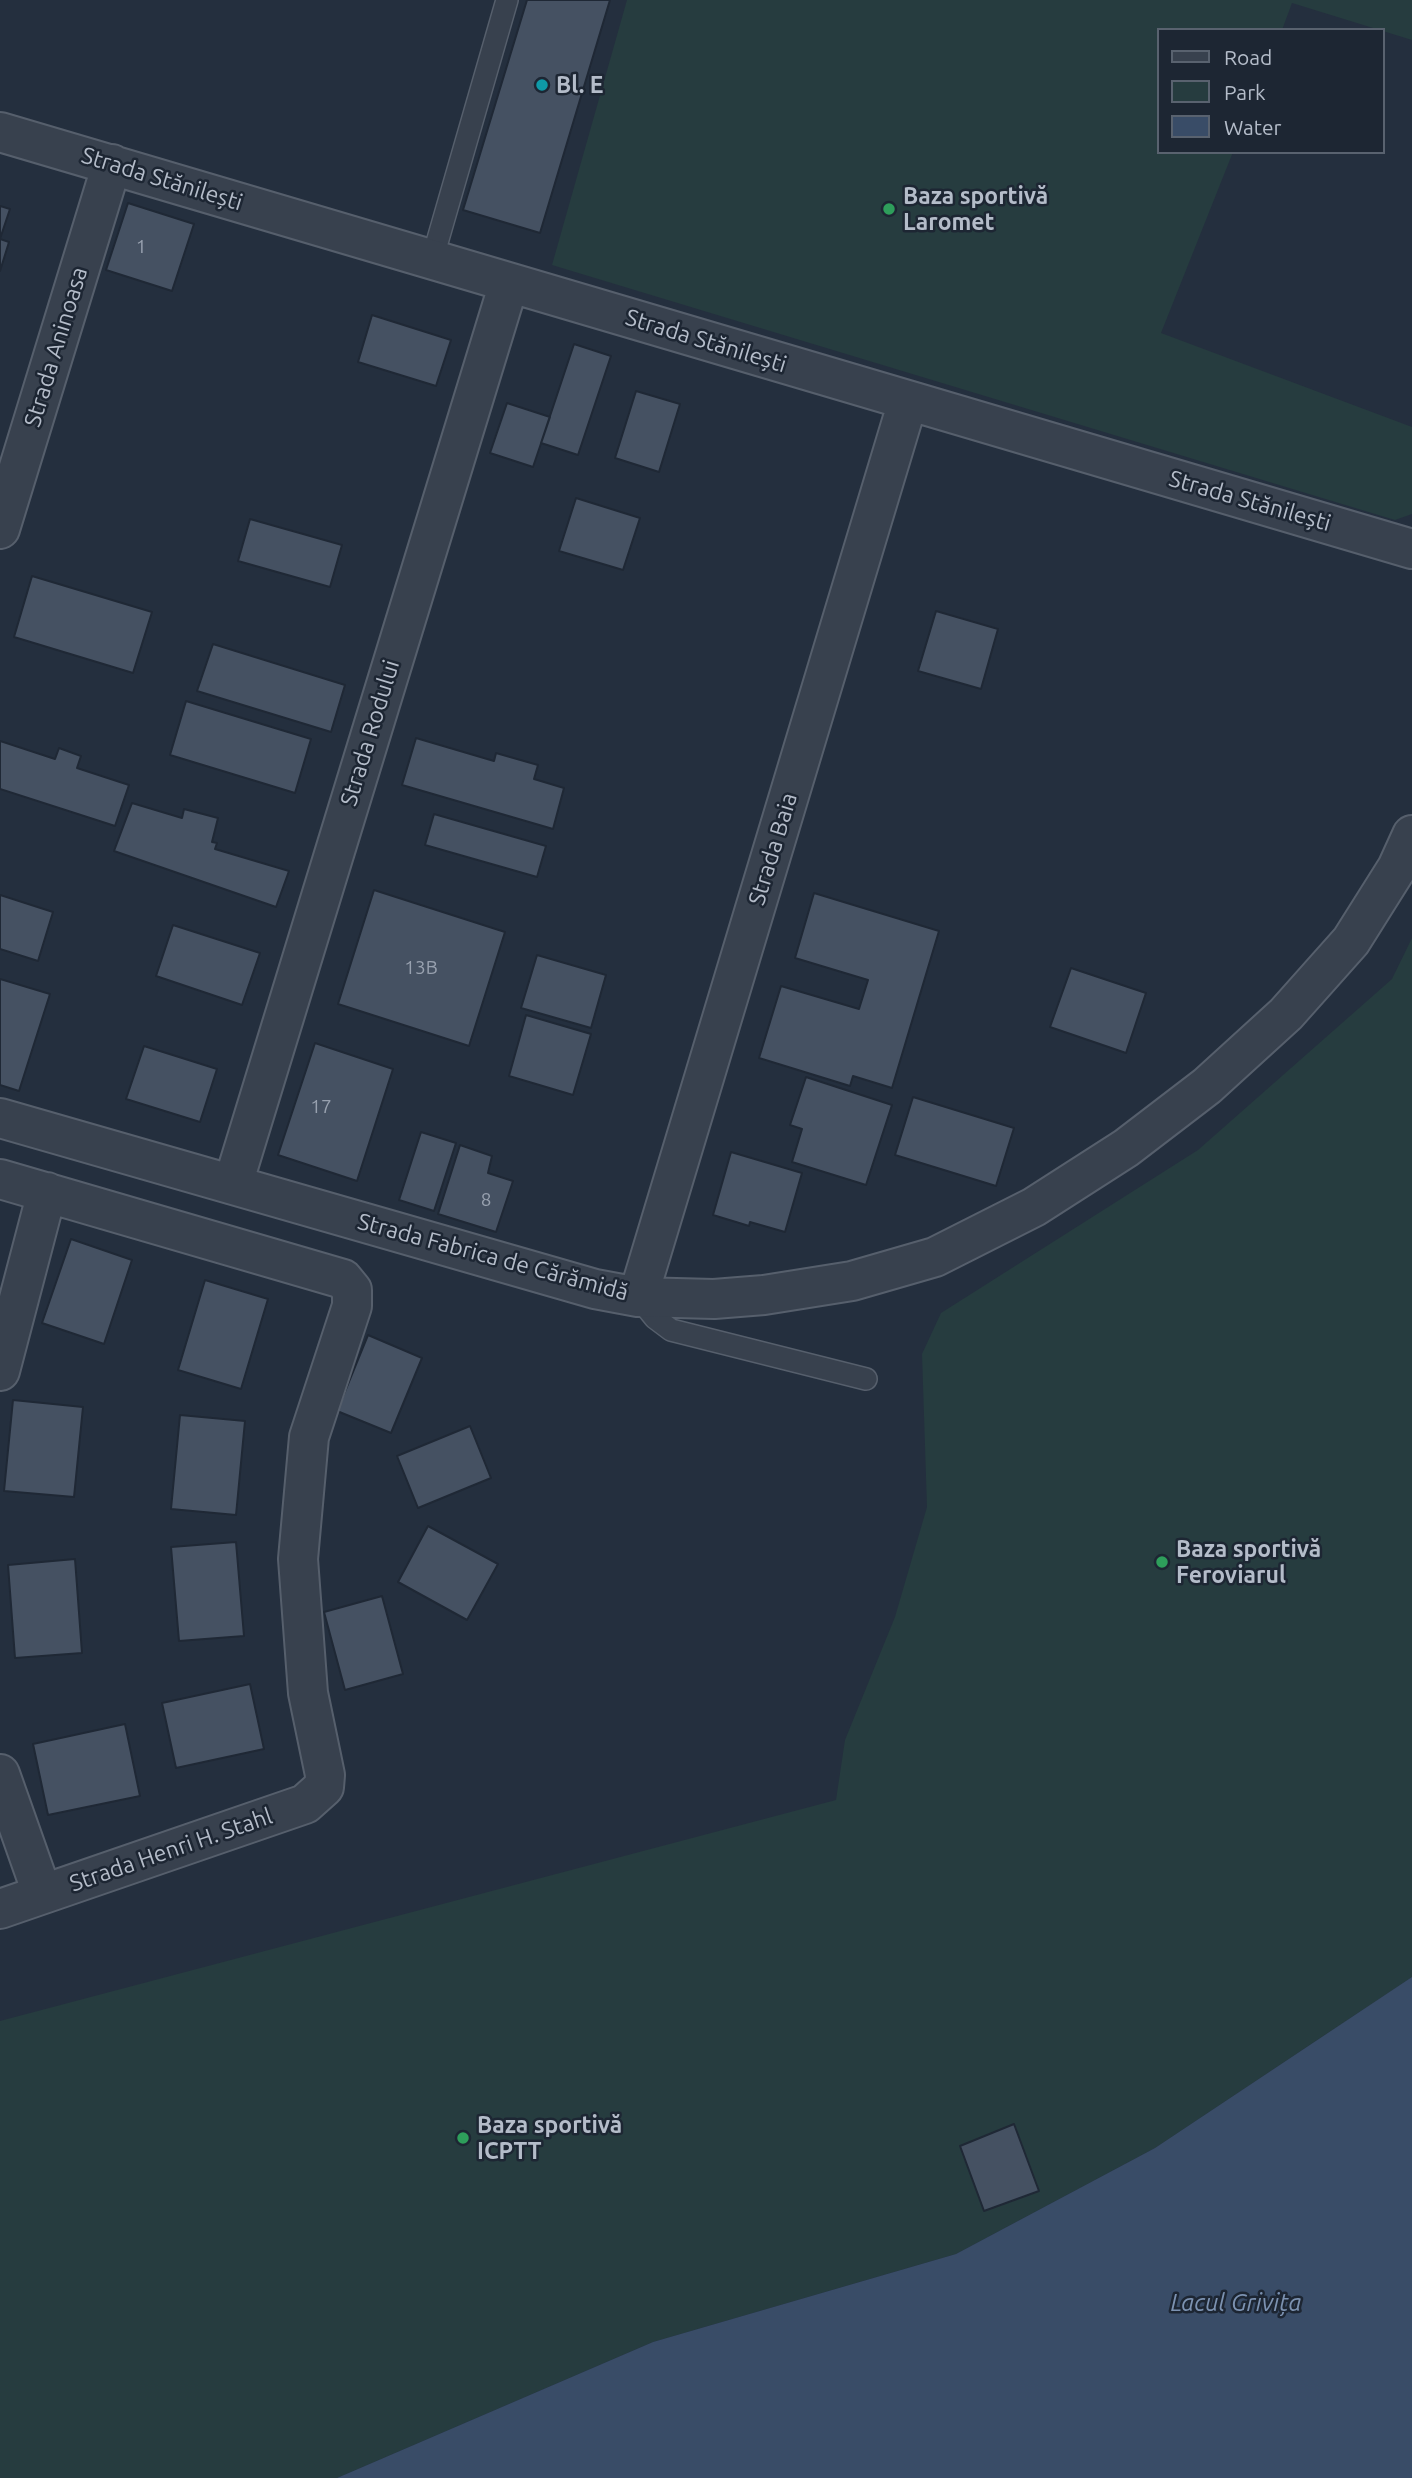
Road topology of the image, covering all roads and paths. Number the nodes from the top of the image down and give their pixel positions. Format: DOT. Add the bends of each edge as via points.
graph roads {
  1 [pos="507,0"];
  2 [pos="0,132"];
  3 [pos="111,164"];
  4 [pos="432,260"];
  5 [pos="509,283"];
  6 [pos="908,401"];
  7 [pos="0,529"];
  8 [pos="1412,549"];
  9 [pos="1412,835"];
  10 [pos="0,1118"];
  11 [pos="0,1179"];
  12 [pos="233,1184"];
  13 [pos="47,1192"];
  14 [pos="638,1297"];
  15 [pos="0,1371"];
  16 [pos="866,1379"];
  17 [pos="0,1774"];
  18 [pos="42,1893"];
  19 [pos="0,1909"];
  1 -- 4 [label="lane"];
  2 -- 3 [label="street, Strada Stănilești"];
  3 -- 4 [label="street, Strada Stănilești"];
  3 -- 7 [label="street, Strada Aninoasa"];
  4 -- 5 [label="street, Strada Stănilești"];
  5 -- 6 [label="street, Strada Stănilești"];
  5 -- 12 [label="street, Strada Rodului"];
  6 -- 8 [label="street, Strada Stănilești"];
  6 -- 14 [label="street, Strada Baia"];
  9 -- 14 [label="street, Strada Fabrica de Cărămidă" via="1351,941 1286,1014 1207,1086 1126,1148 1034,1207 935,1256 852,1281 714,1299"];
  10 -- 12 [label="street, Strada Fabrica de Cărămidă"];
  11 -- 13 [label="street"];
  12 -- 14 [label="street, Strada Fabrica de Cărămidă" via="595,1289"];
  13 -- 15 [label="street"];
  13 -- 18 [label="street, Strada Henri H. Stahl" via="343,1279 352,1290 352,1306 309,1437 298,1559 308,1693 324,1787 305,1804"];
  14 -- 16 [label="lane" via="670,1330"];
  17 -- 18 [label="street"];
  18 -- 19 [label="street, Strada Henri H. Stahl"];
}
